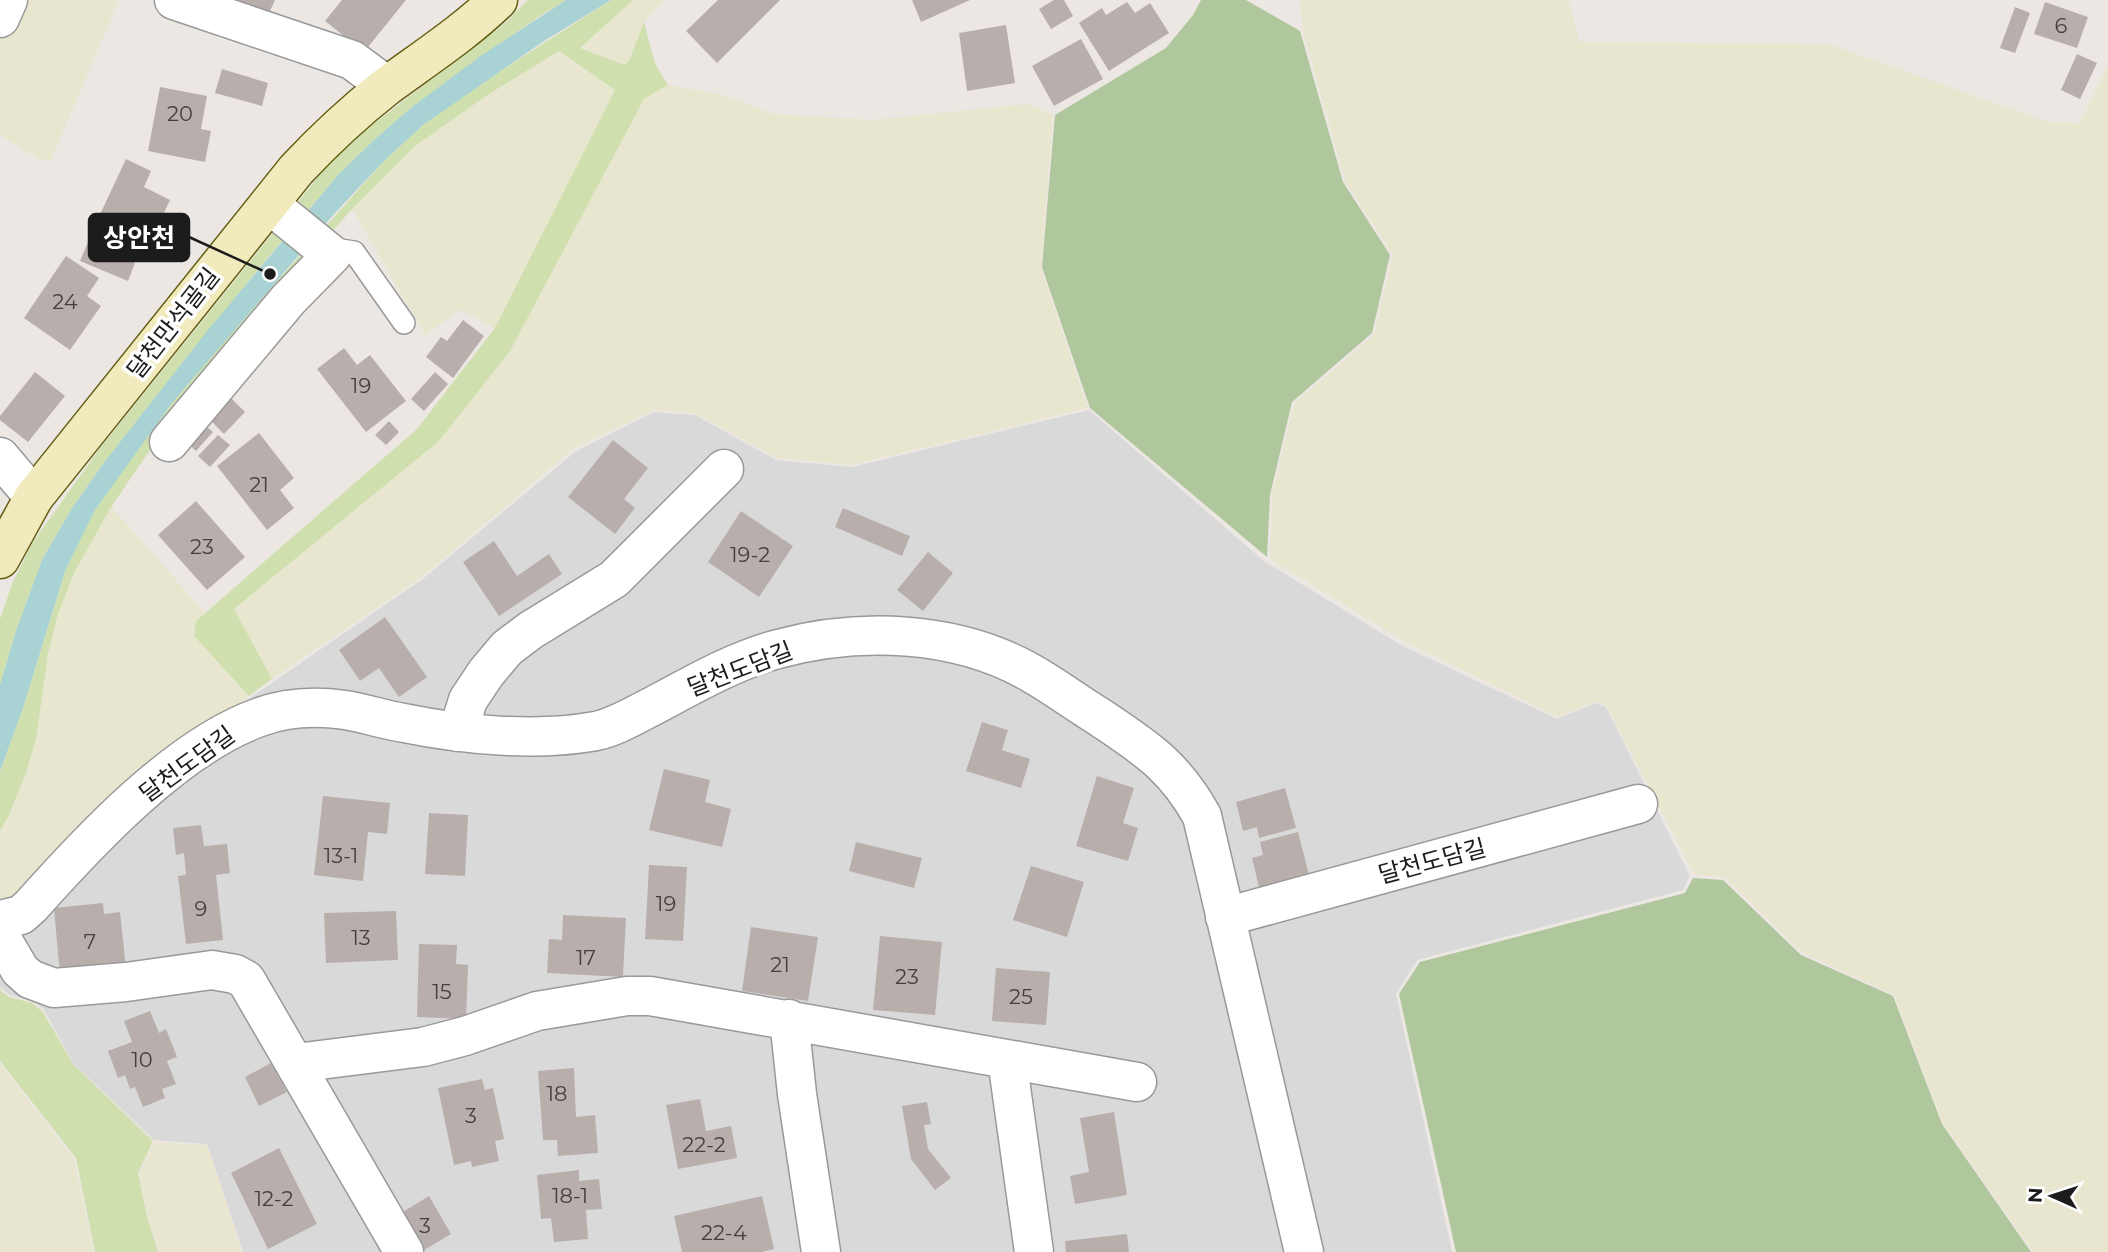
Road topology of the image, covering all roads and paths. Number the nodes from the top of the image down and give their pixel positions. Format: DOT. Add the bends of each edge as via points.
graph roads {
  1 [pos="8,0"];
  2 [pos="174,0"];
  3 [pos="498,0"];
  4 [pos="0,18"];
  5 [pos="387,86"];
  6 [pos="276,209"];
  7 [pos="332,255"];
  8 [pos="404,323"];
  9 [pos="169,442"];
  10 [pos="0,457"];
  11 [pos="724,469"];
  12 [pos="34,497"];
  13 [pos="0,559"];
  14 [pos="458,732"];
  15 [pos="1638,804"];
  16 [pos="1225,917"];
  17 [pos="0,920"];
  18 [pos="0,936"];
  19 [pos="789,1019"];
  20 [pos="1007,1059"];
  21 [pos="296,1063"];
  22 [pos="1137,1082"];
  23 [pos="404,1252"];
  24 [pos="821,1252"];
  25 [pos="1034,1252"];
  26 [pos="1304,1252"];
  1 -- 4 [label="street"];
  2 -- 5 [label="street" via="352,60"];
  3 -- 5 [label="street, 달천만석골길"];
  5 -- 6 [label="street, 달천만석골길" via="328,135"];
  6 -- 7 [label="street"];
  6 -- 12 [label="street, 달천만석골길"];
  7 -- 8 [label="lane" via="354,251"];
  7 -- 9 [label="street" via="288,300"];
  10 -- 12 [label="street"];
  11 -- 14 [label="street" via="614,579 507,648 468,700"];
  12 -- 13 [label="street, 달천만석골길"];
  14 -- 16 [label="street, 달천도담길" via="565,735 600,730 718,673 776,650 829,639 884,636 975,650 1028,671 1168,767 1202,816"];
  14 -- 17 [label="street, 달천도담길" via="347,710 290,709 261,716 231,729 153,783 21,915"];
  15 -- 16 [label="street, 달천도담길"];
  16 -- 26 [label="street, 달천도담길"];
  18 -- 21 [label="street" via="20,970 54,988 212,970 235,974 251,985"];
  19 -- 20 [label="street"];
  19 -- 21 [label="street" via="673,998 626,996 537,1012 424,1047"];
  19 -- 24 [label="street"];
  20 -- 22 [label="street"];
  20 -- 25 [label="street"];
  21 -- 23 [label="street"];
}
